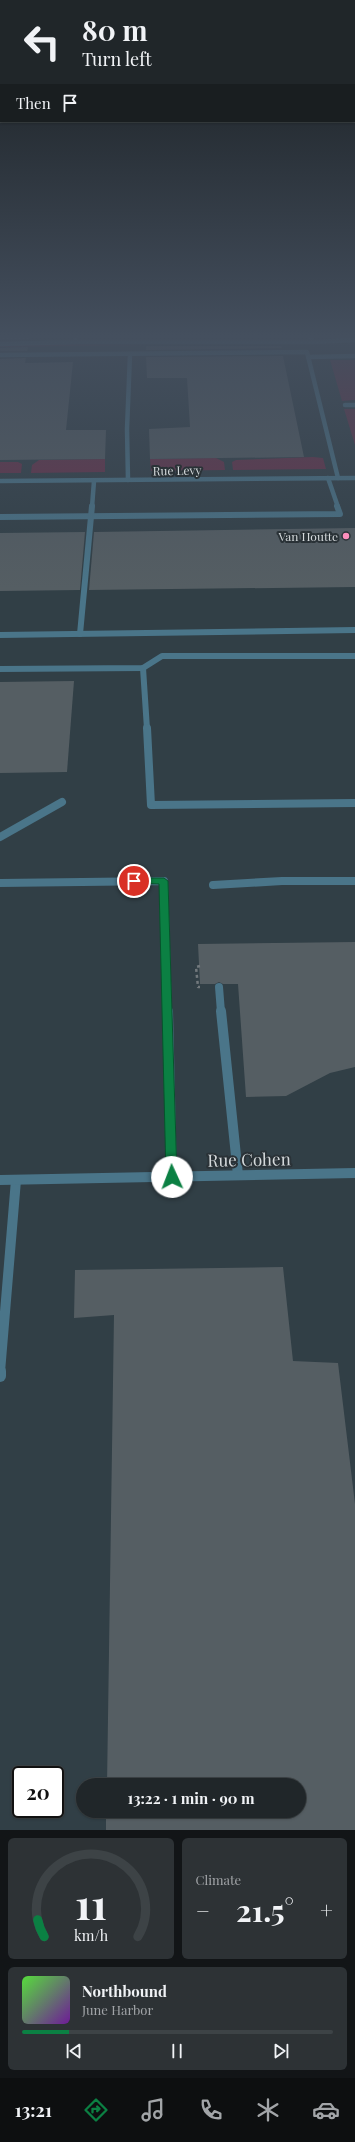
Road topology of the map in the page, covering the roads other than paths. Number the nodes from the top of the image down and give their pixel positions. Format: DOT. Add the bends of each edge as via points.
graph roads {
  1 [pos="127,418"];
  2 [pos="323,418"];
  3 [pos="328,478"];
  4 [pos="338,478"];
  5 [pos="355,478"];
  6 [pos="94,480"];
  7 [pos="128,480"];
  8 [pos="0,482"];
  9 [pos="91,516"];
  10 [pos="0,517"];
  11 [pos="355,630"];
  12 [pos="80,634"];
  13 [pos="0,635"];
  14 [pos="355,656"];
  15 [pos="143,668"];
  16 [pos="0,669"];
  17 [pos="62,802"];
  18 [pos="355,803"];
  19 [pos="0,837"];
  20 [pos="355,881"];
  21 [pos="0,883"];
  22 [pos="213,885"];
  23 [pos="219,988"];
  24 [pos="355,1173"];
  25 [pos="238,1175"];
  26 [pos="172,1177"];
  27 [pos="0,1180"];
  28 [pos="16,1180"];
  29 [pos="0,1376"];
  1 -- 7 [label="street"];
  2 -- 4 [label="street"];
  3 -- 4 [label="street, Rue Levy"];
  3 -- 7 [label="street, Rue Levy"];
  3 -- 9 [label="street" via="340,514"];
  4 -- 5 [label="street, Rue Levy"];
  6 -- 7 [label="street, Rue Levy"];
  6 -- 8 [label="street, Rue Levy"];
  6 -- 9 [label="street"];
  9 -- 10 [label="street"];
  9 -- 12 [label="street"];
  11 -- 12 [label="street"];
  12 -- 13 [label="street"];
  14 -- 15 [label="street" via="162,656"];
  15 -- 16 [label="street"];
  15 -- 18 [label="street" via="151,805"];
  17 -- 19 [label="street"];
  20 -- 22 [label="street" via="282,881"];
  21 -- 26 [label="street" via="164,881"];
  23 -- 25 [label="street"];
  24 -- 25 [label="street, Rue Cohen"];
  25 -- 26 [label="street, Rue Cohen"];
  26 -- 28 [label="street, Rue Cohen"];
  27 -- 28 [label="street, Rue Cohen"];
  28 -- 29 [label="street"];
}
